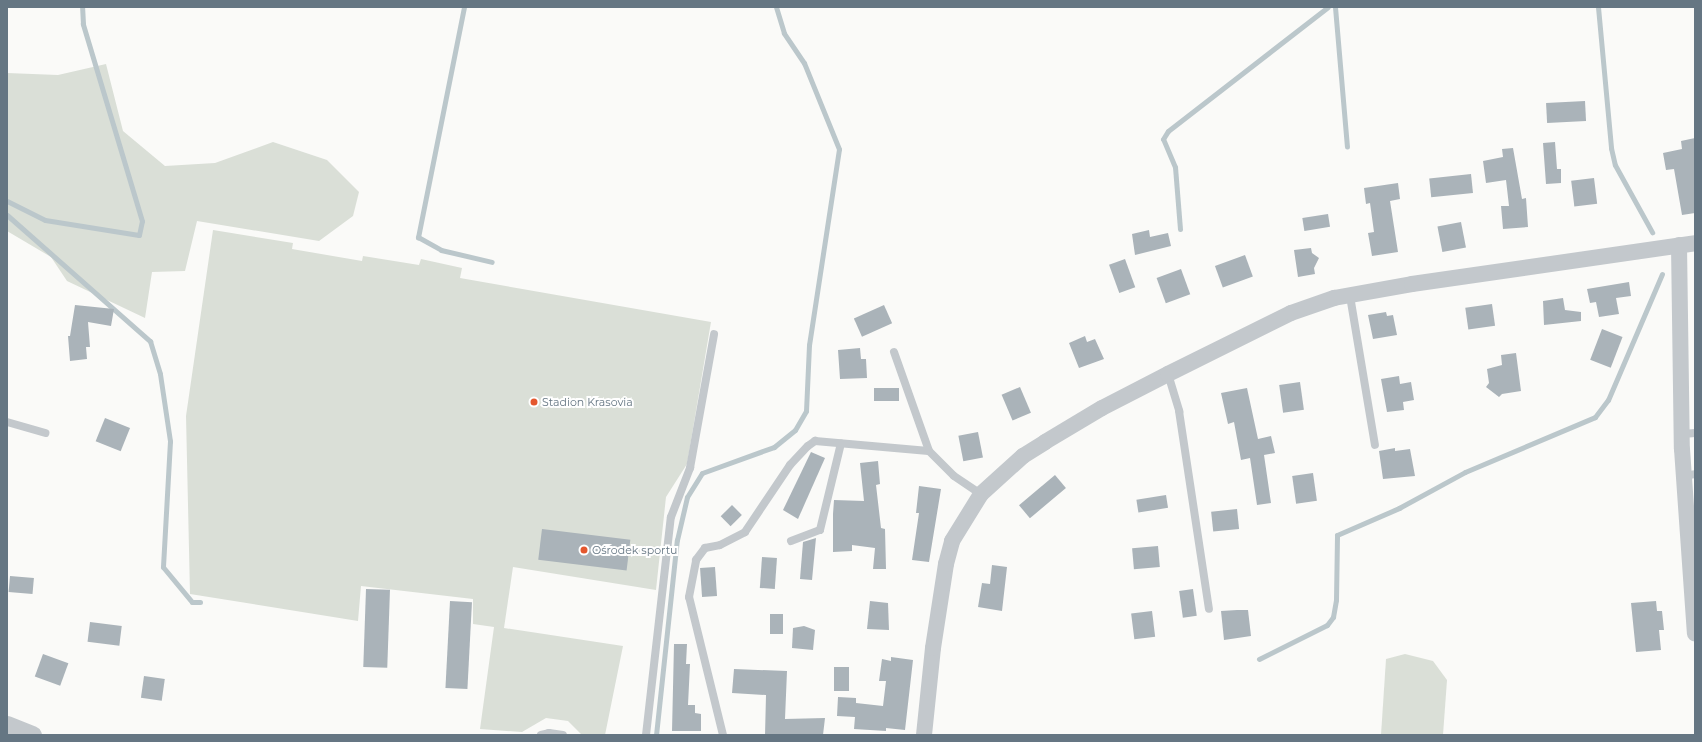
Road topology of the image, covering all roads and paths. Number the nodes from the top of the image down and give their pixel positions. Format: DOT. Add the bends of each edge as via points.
graph roads {
  1 [pos="1695,243"];
  2 [pos="1679,245"];
  3 [pos="1350,296"];
  4 [pos="714,334"];
  5 [pos="894,352"];
  6 [pos="1168,374"];
  7 [pos="7,422"];
  8 [pos="45,433"];
  9 [pos="1689,434"];
  10 [pos="841,444"];
  11 [pos="1375,445"];
  12 [pos="929,451"];
  13 [pos="1689,475"];
  14 [pos="981,494"];
  15 [pos="791,541"];
  16 [pos="1693,591"];
  17 [pos="1208,609"];
  18 [pos="1695,634"];
  19 [pos="7,725"];
  20 [pos="32,735"];
  21 [pos="541,735"];
  22 [pos="563,735"];
  23 [pos="646,735"];
  24 [pos="723,735"];
  25 [pos="924,735"];
  1 -- 2 [label="street"];
  2 -- 3 [label="street" via="1412,284"];
  2 -- 9 [label="street"];
  3 -- 6 [label="street" via="1334,298 1291,313"];
  3 -- 11 [label="lane"];
  4 -- 23 [label="lane" via="690,468 671,517"];
  5 -- 12 [label="lane"];
  6 -- 14 [label="street" via="1102,408 1045,442 1012,465"];
  6 -- 17 [label="lane" via="1179,411"];
  7 -- 8 [label="lane"];
  9 -- 13 [label="street"];
  10 -- 12 [label="lane"];
  10 -- 15 [label="lane" via="820,530"];
  10 -- 24 [label="lane" via="815,441 808,446 790,465 745,532 720,545 705,548 696,560 689,597"];
  12 -- 14 [label="lane" via="954,476"];
  13 -- 16 [label="street"];
  14 -- 25 [label="street" via="952,541 946,564 933,648"];
  16 -- 18 [label="street"];
  19 -- 20 [label="street"];
  21 -- 22 [label="lane"];
}
